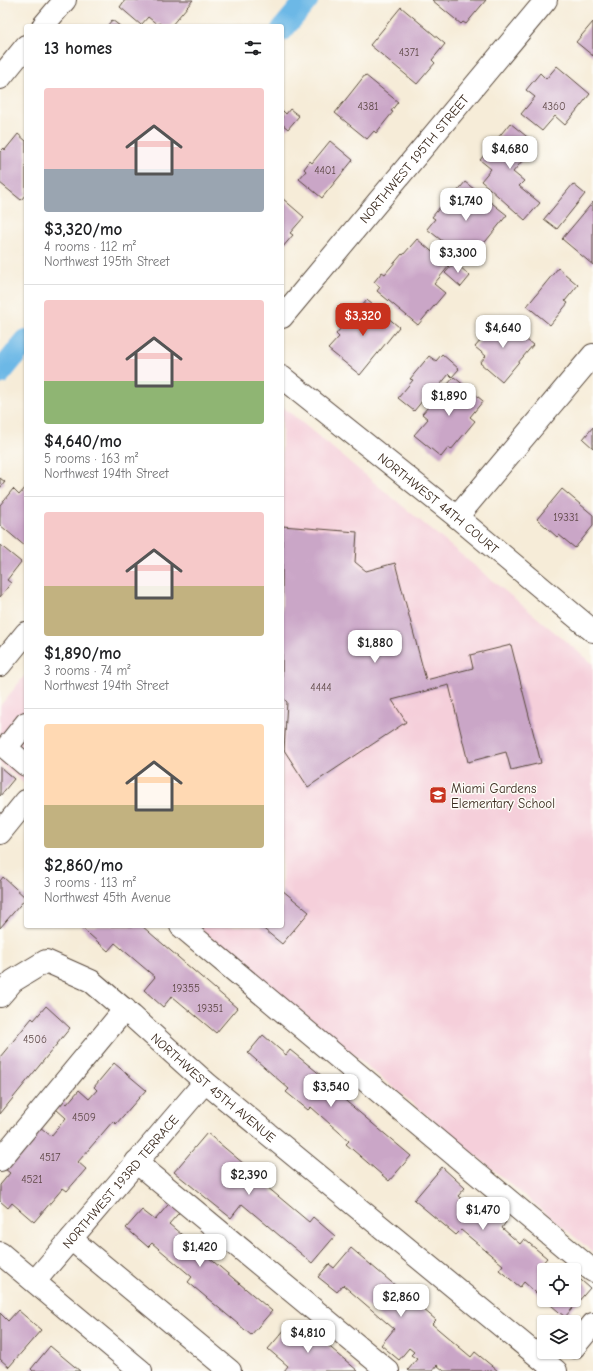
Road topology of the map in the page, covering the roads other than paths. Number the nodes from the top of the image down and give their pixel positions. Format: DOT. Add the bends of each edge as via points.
graph roads {
  1 [pos="64,0"];
  2 [pos="546,0"];
  3 [pos="45,24"];
  4 [pos="24,48"];
  5 [pos="0,78"];
  6 [pos="284,315"];
  7 [pos="593,355"];
  8 [pos="284,379"];
  9 [pos="457,517"];
  10 [pos="593,631"];
  11 [pos="24,639"];
  12 [pos="0,665"];
  13 [pos="24,726"];
  14 [pos="24,763"];
  15 [pos="24,803"];
  16 [pos="0,833"];
  17 [pos="183,928"];
  18 [pos="0,996"];
  19 [pos="129,1013"];
  20 [pos="205,1082"];
  21 [pos="0,1160"];
  22 [pos="136,1162"];
  23 [pos="71,1239"];
  24 [pos="0,1253"];
  25 [pos="593,1271"];
  26 [pos="34,1281"];
  27 [pos="593,1324"];
  28 [pos="581,1339"];
  29 [pos="564,1359"];
  30 [pos="141,1371"];
  31 [pos="230,1371"];
  32 [pos="388,1371"];
  33 [pos="555,1371"];
  1 -- 3 [label="street"];
  2 -- 6 [label="street, NORTHWEST 195TH STREET"];
  4 -- 5 [label="street"];
  7 -- 9 [label="street"];
  8 -- 9 [label="street, NORTHWEST 44TH COURT"];
  9 -- 10 [label="street, NORTHWEST 44TH COURT"];
  11 -- 12 [label="street"];
  13 -- 14 [label="street" via="6,748"];
  15 -- 16 [label="street"];
  17 -- 25 [label="street"];
  18 -- 19 [label="street, NORTHWEST 45TH AVENUE" via="13,982 46,961 91,981"];
  19 -- 20 [label="street, NORTHWEST 45TH AVENUE"];
  19 -- 21 [label="street"];
  20 -- 22 [label="street, NORTHWEST 193RD TERRACE"];
  20 -- 33 [label="street, NORTHWEST 45TH AVENUE"];
  22 -- 23 [label="street, NORTHWEST 193RD TERRACE"];
  22 -- 32 [label="street"];
  23 -- 26 [label="street, NORTHWEST 193RD TERRACE"];
  23 -- 31 [label="street"];
  24 -- 26 [label="street"];
  26 -- 30 [label="street"];
  27 -- 28 [label="street"];
  29 -- 33 [label="street"];
}
